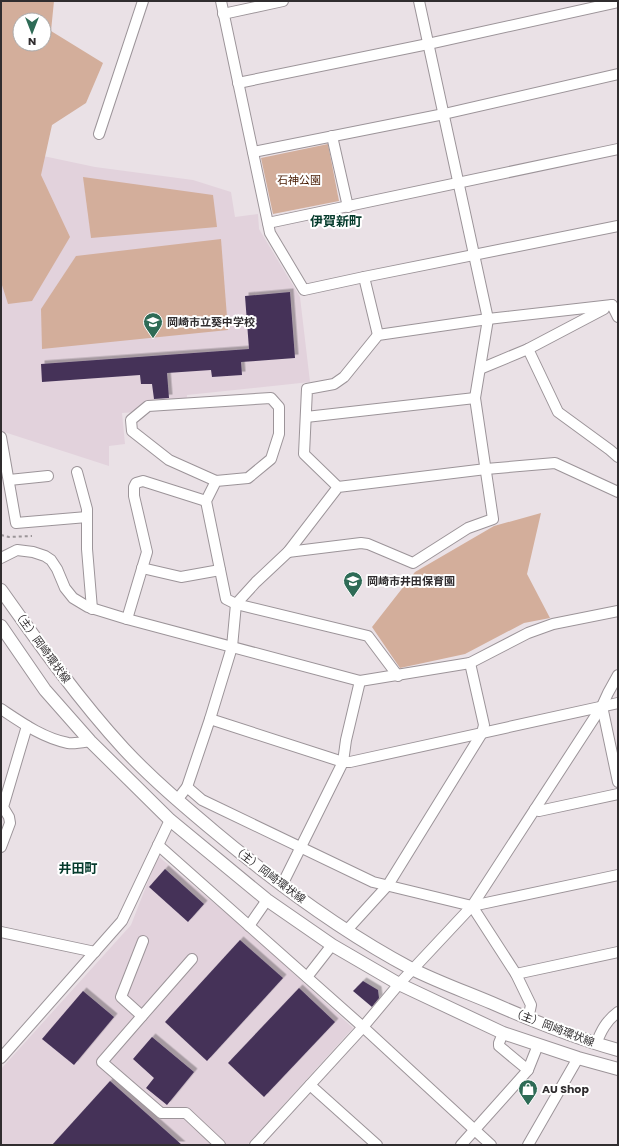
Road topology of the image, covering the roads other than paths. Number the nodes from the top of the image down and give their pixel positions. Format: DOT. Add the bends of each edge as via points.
graph roads {
  1 [pos="143,1"];
  2 [pos="221,1"];
  3 [pos="283,1"];
  4 [pos="420,1"];
  5 [pos="618,2"];
  6 [pos="223,14"];
  7 [pos="428,44"];
  8 [pos="618,74"];
  9 [pos="238,83"];
  10 [pos="444,114"];
  11 [pos="99,134"];
  12 [pos="332,136"];
  13 [pos="618,149"];
  14 [pos="253,152"];
  15 [pos="460,184"];
  16 [pos="348,207"];
  17 [pos="268,223"];
  18 [pos="618,226"];
  19 [pos="474,255"];
  20 [pos="364,277"];
  21 [pos="615,304"];
  22 [pos="618,317"];
  23 [pos="488,319"];
  24 [pos="378,335"];
  25 [pos="528,349"];
  26 [pos="480,369"];
  27 [pos="475,398"];
  28 [pos="306,417"];
  29 [pos="1,437"];
  30 [pos="618,458"];
  31 [pos="486,469"];
  32 [pos="77,472"];
  33 [pos="48,476"];
  34 [pos="9,480"];
  35 [pos="216,481"];
  36 [pos="338,486"];
  37 [pos="618,492"];
  38 [pos="206,501"];
  39 [pos="87,517"];
  40 [pos="288,552"];
  41 [pos="1,558"];
  42 [pos="142,568"];
  43 [pos="220,570"];
  44 [pos="1,590"];
  45 [pos="236,604"];
  46 [pos="92,609"];
  47 [pos="618,611"];
  48 [pos="127,619"];
  49 [pos="1,626"];
  50 [pos="232,647"];
  51 [pos="470,663"];
  52 [pos="618,675"];
  53 [pos="398,676"];
  54 [pos="360,681"];
  55 [pos="618,703"];
  56 [pos="602,706"];
  57 [pos="1,709"];
  58 [pos="210,719"];
  59 [pos="27,726"];
  60 [pos="482,733"];
  61 [pos="90,741"];
  62 [pos="343,762"];
  63 [pos="618,782"];
  64 [pos="186,788"];
  65 [pos="618,794"];
  66 [pos="177,800"];
  67 [pos="535,809"];
  68 [pos="170,820"];
  69 [pos="158,845"];
  70 [pos="1,847"];
  71 [pos="300,847"];
  72 [pos="618,874"];
  73 [pos="282,885"];
  74 [pos="388,886"];
  75 [pos="267,900"];
  76 [pos="472,906"];
  77 [pos="249,926"];
  78 [pos="347,930"];
  79 [pos="1,932"];
  80 [pos="143,941"];
  81 [pos="332,945"];
  82 [pos="95,952"];
  83 [pos="618,952"];
  84 [pos="192,959"];
  85 [pos="413,969"];
  86 [pos="516,974"];
  87 [pos="307,977"];
  88 [pos="399,984"];
  89 [pos="618,1012"];
  90 [pos="142,1016"];
  91 [pos="528,1019"];
  92 [pos="363,1027"];
  93 [pos="503,1033"];
  94 [pos="596,1044"];
  95 [pos="538,1045"];
  96 [pos="618,1050"];
  97 [pos="1,1058"];
  98 [pos="578,1058"];
  99 [pos="618,1069"];
  100 [pos="528,1070"];
  101 [pos="310,1085"];
  102 [pos="474,1129"];
  103 [pos="258,1144"];
  104 [pos="220,1145"];
  105 [pos="377,1145"];
  106 [pos="461,1145"];
  107 [pos="491,1145"];
  108 [pos="528,1145"];
  1 -- 11 [label="street"];
  2 -- 6 [label="street"];
  3 -- 6 [label="street"];
  4 -- 7 [label="street"];
  5 -- 7 [label="street"];
  6 -- 9 [label="street"];
  7 -- 9 [label="street"];
  7 -- 10 [label="street"];
  8 -- 10 [label="street"];
  9 -- 14 [label="street"];
  10 -- 12 [label="street"];
  10 -- 15 [label="street"];
  12 -- 14 [label="street"];
  12 -- 16 [label="street"];
  13 -- 15 [label="street"];
  14 -- 17 [label="street"];
  15 -- 16 [label="street"];
  15 -- 19 [label="street"];
  16 -- 17 [label="street"];
  17 -- 20 [label="street" via="270,233 304,290"];
  18 -- 19 [label="street"];
  19 -- 20 [label="street"];
  19 -- 23 [label="street"];
  20 -- 24 [label="street"];
  21 -- 22 [label="street"];
  21 -- 23 [label="street"];
  21 -- 25 [label="street"];
  23 -- 24 [label="street"];
  23 -- 26 [label="street"];
  24 -- 28 [label="street" via="344,377 334,384 306,389"];
  25 -- 26 [label="street"];
  25 -- 30 [label="street" via="558,412"];
  26 -- 27 [label="street"];
  27 -- 28 [label="street"];
  27 -- 31 [label="street"];
  28 -- 36 [label="street" via="304,454"];
  29 -- 34 [label="street"];
  31 -- 36 [label="street"];
  31 -- 37 [label="street" via="555,463"];
  31 -- 40 [label="street" via="493,519 468,528 413,563 361,543"];
  32 -- 39 [label="street"];
  33 -- 34 [label="street"];
  34 -- 39 [label="street" via="16,523"];
  35 -- 35 [label="street" via="248,478 271,458 279,434 279,407 271,398 148,406 131,420 132,431 168,460"];
  35 -- 38 [label="street"];
  36 -- 40 [label="street"];
  38 -- 42 [label="street" via="143,481 136,483 134,496 147,552"];
  38 -- 43 [label="street"];
  39 -- 46 [label="street"];
  40 -- 45 [label="street"];
  41 -- 46 [label="street" via="17,550 45,556 57,569 72,598"];
  42 -- 43 [label="street" via="181,577"];
  42 -- 48 [label="street"];
  43 -- 45 [label="street" via="226,599"];
  44 -- 66 [label="main road, （主）岡崎環状線" via="89,710 126,751"];
  45 -- 50 [label="street"];
  45 -- 53 [label="street" via="368,636"];
  46 -- 48 [label="street"];
  47 -- 51 [label="street" via="553,624 528,633"];
  48 -- 50 [label="street"];
  49 -- 61 [label="main road, （主）岡崎環状線" via="45,690"];
  50 -- 54 [label="street"];
  50 -- 58 [label="street"];
  51 -- 53 [label="street"];
  51 -- 60 [label="street" via="484,725"];
  52 -- 56 [label="street"];
  53 -- 54 [label="street"];
  54 -- 62 [label="street"];
  55 -- 56 [label="street"];
  56 -- 60 [label="street"];
  56 -- 63 [label="street"];
  56 -- 67 [label="street"];
  57 -- 59 [label="street"];
  58 -- 62 [label="street"];
  58 -- 64 [label="street"];
  59 -- 61 [label="street" via="70,744"];
  59 -- 70 [label="street" via="4,807 10,823"];
  60 -- 62 [label="street"];
  60 -- 74 [label="street"];
  61 -- 68 [label="main road, （主）岡崎環状線"];
  62 -- 71 [label="street"];
  64 -- 66 [label="street"];
  64 -- 71 [label="street" via="202,800"];
  65 -- 67 [label="street" via="539,811"];
  66 -- 73 [label="main road, （主）岡崎環状線"];
  67 -- 76 [label="street"];
  68 -- 69 [label="street"];
  68 -- 75 [label="main road, （主）岡崎環状線"];
  69 -- 77 [label="street"];
  69 -- 82 [label="street" via="122,921"];
  71 -- 73 [label="street"];
  71 -- 74 [label="street" via="373,882"];
  72 -- 76 [label="street"];
  73 -- 78 [label="main road, （主）岡崎環状線"];
  74 -- 76 [label="street"];
  74 -- 78 [label="street"];
  75 -- 77 [label="street"];
  75 -- 81 [label="main road, （主）岡崎環状線"];
  76 -- 85 [label="street"];
  76 -- 86 [label="street"];
  77 -- 87 [label="street"];
  78 -- 85 [label="main road, （主）岡崎環状線"];
  79 -- 82 [label="street"];
  80 -- 90 [label="street" via="121,997"];
  81 -- 87 [label="street"];
  81 -- 88 [label="main road, （主）岡崎環状線"];
  82 -- 97 [label="street"];
  83 -- 86 [label="street"];
  84 -- 90 [label="street"];
  85 -- 88 [label="street"];
  85 -- 91 [label="main road, （主）岡崎環状線"];
  86 -- 91 [label="street" via="531,1005"];
  87 -- 92 [label="street"];
  88 -- 92 [label="street"];
  88 -- 93 [label="main road, （主）岡崎環状線"];
  89 -- 94 [label="street" via="601,1029"];
  90 -- 104 [label="street" via="102,1062 161,1113 186,1113"];
  91 -- 94 [label="main road, （主）岡崎環状線"];
  92 -- 101 [label="street"];
  92 -- 102 [label="street"];
  93 -- 95 [label="main road, （主）岡崎環状線"];
  93 -- 100 [label="street" via="499,1046"];
  94 -- 96 [label="main road, （主）岡崎環状線"];
  95 -- 98 [label="main road, （主）岡崎環状線"];
  95 -- 100 [label="street"];
  98 -- 99 [label="main road, （主）岡崎環状線"];
  98 -- 108 [label="street"];
  100 -- 102 [label="street"];
  101 -- 103 [label="street"];
  101 -- 105 [label="street"];
  102 -- 106 [label="street"];
  102 -- 107 [label="street"];
}
